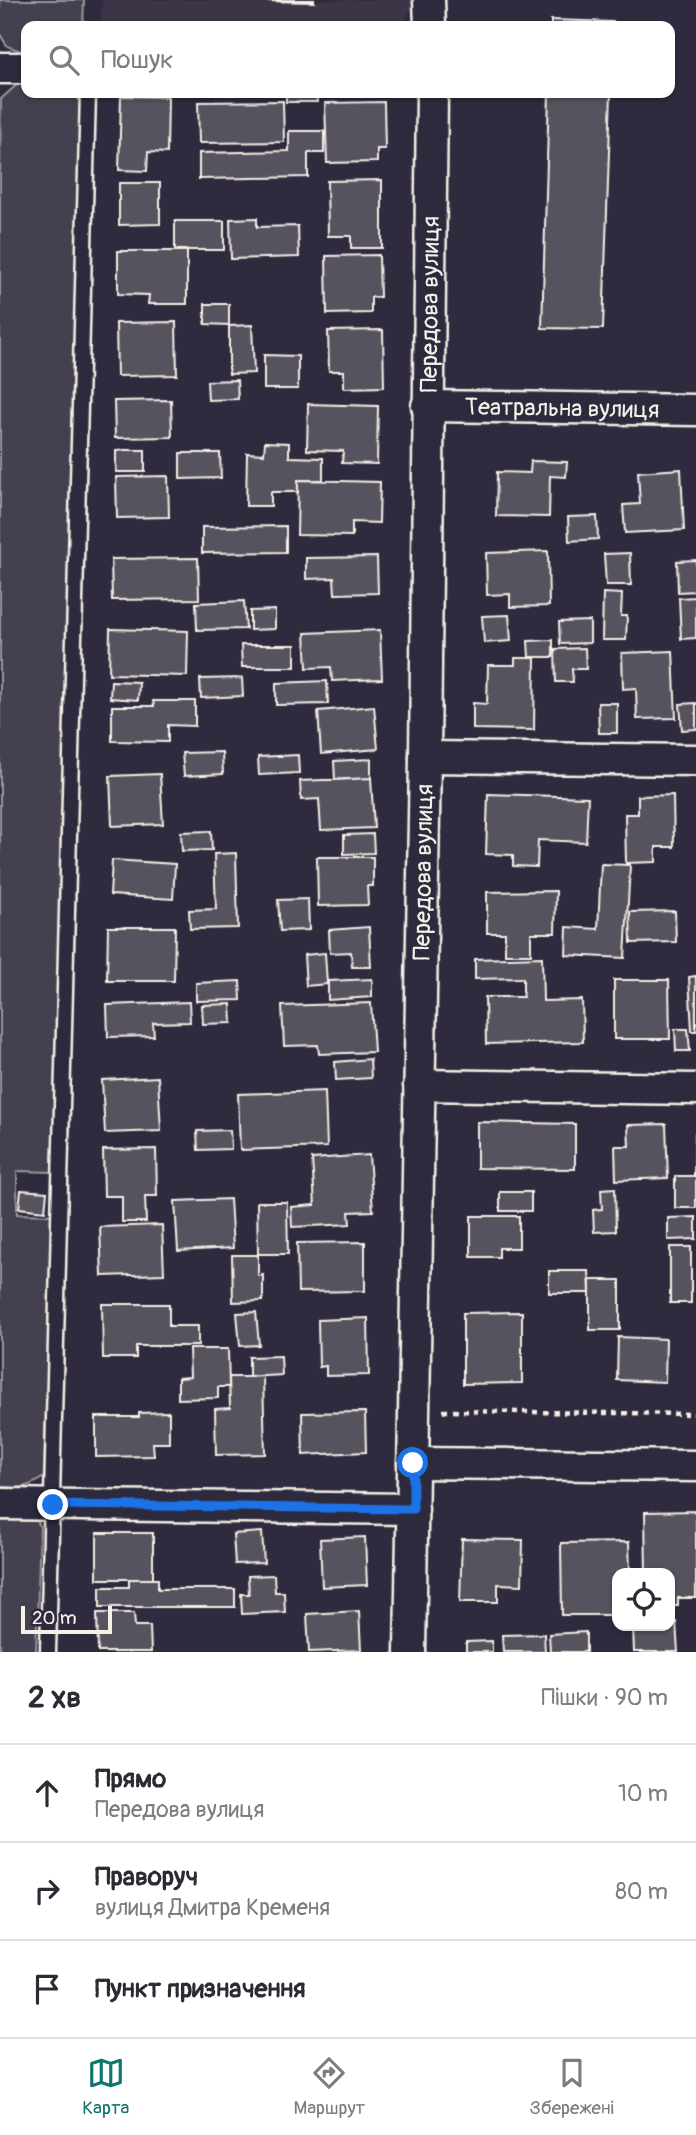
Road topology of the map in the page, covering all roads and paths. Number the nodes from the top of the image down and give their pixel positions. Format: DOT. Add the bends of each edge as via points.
graph roads {
  1 [pos="429,0"];
  2 [pos="430,21"];
  3 [pos="0,68"];
  4 [pos="21,68"];
  5 [pos="88,98"];
  6 [pos="432,98"];
  7 [pos="427,406"];
  8 [pos="696,410"];
  9 [pos="425,757"];
  10 [pos="696,760"];
  11 [pos="419,1085"];
  12 [pos="696,1089"];
  13 [pos="414,1411"];
  14 [pos="696,1415"];
  15 [pos="413,1463"];
  16 [pos="696,1466"];
  17 [pos="0,1504"];
  18 [pos="53,1505"];
  19 [pos="413,1509"];
  20 [pos="48,1652"];
  21 [pos="410,1652"];
  1 -- 2 [label="street"];
  3 -- 4 [label="street"];
  5 -- 18 [label="lane"];
  6 -- 7 [label="street, Передова вулиця"];
  7 -- 8 [label="street, Театральна вулиця"];
  7 -- 9 [label="street, Передова вулиця"];
  9 -- 10 [label="street"];
  9 -- 11 [label="street, Передова вулиця"];
  11 -- 12 [label="street"];
  11 -- 13 [label="street, Передова вулиця"];
  13 -- 14 [label="path"];
  13 -- 15 [label="street, Передова вулиця"];
  15 -- 16 [label="street"];
  15 -- 19 [label="street, Передова вулиця"];
  17 -- 18 [label="street"];
  18 -- 19 [label="street"];
  18 -- 20 [label="lane"];
  19 -- 21 [label="street, Передова вулиця"];
}
